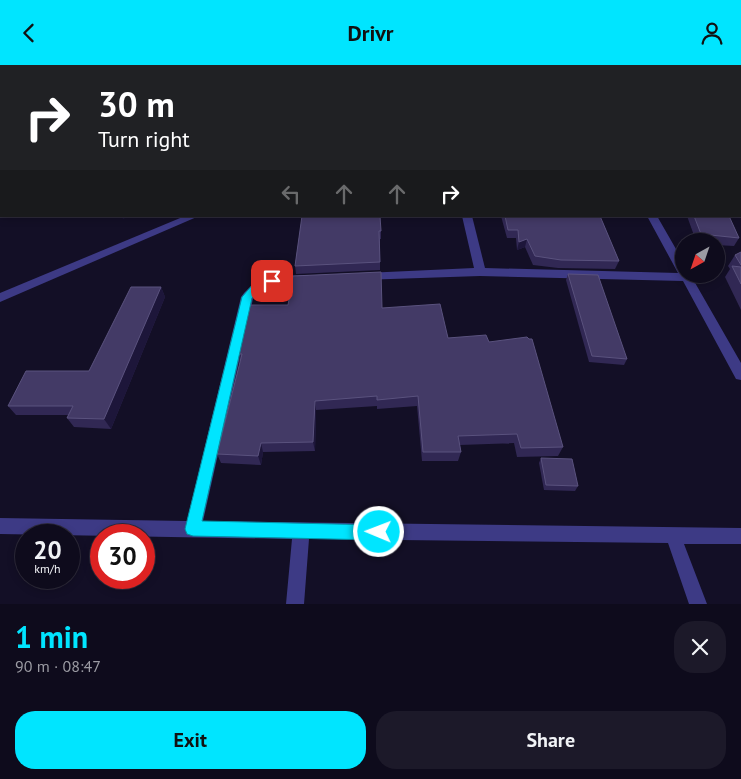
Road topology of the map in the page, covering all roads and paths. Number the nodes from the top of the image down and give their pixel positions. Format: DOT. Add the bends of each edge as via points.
graph roads {
  1 [pos="192,217"];
  2 [pos="467,217"];
  3 [pos="653,217"];
  4 [pos="675,259"];
  5 [pos="480,272"];
  6 [pos="351,277"];
  7 [pos="675,277"];
  8 [pos="321,279"];
  9 [pos="688,283"];
  10 [pos="0,299"];
  11 [pos="741,375"];
  12 [pos="0,526"];
  13 [pos="193,529"];
  14 [pos="301,531"];
  15 [pos="673,535"];
  16 [pos="741,536"];
  17 [pos="295,604"];
  18 [pos="698,604"];
  1 -- 10 [label="street"];
  2 -- 5 [label="street"];
  3 -- 4 [label="street"];
  5 -- 6 [label="street"];
  5 -- 7 [label="street"];
  8 -- 13 [label="street" via="272,281 256,287 247,297"];
  9 -- 11 [label="street"];
  12 -- 13 [label="street"];
  13 -- 14 [label="street"];
  14 -- 15 [label="street"];
  14 -- 17 [label="street"];
  15 -- 16 [label="street"];
  15 -- 18 [label="street"];
}
